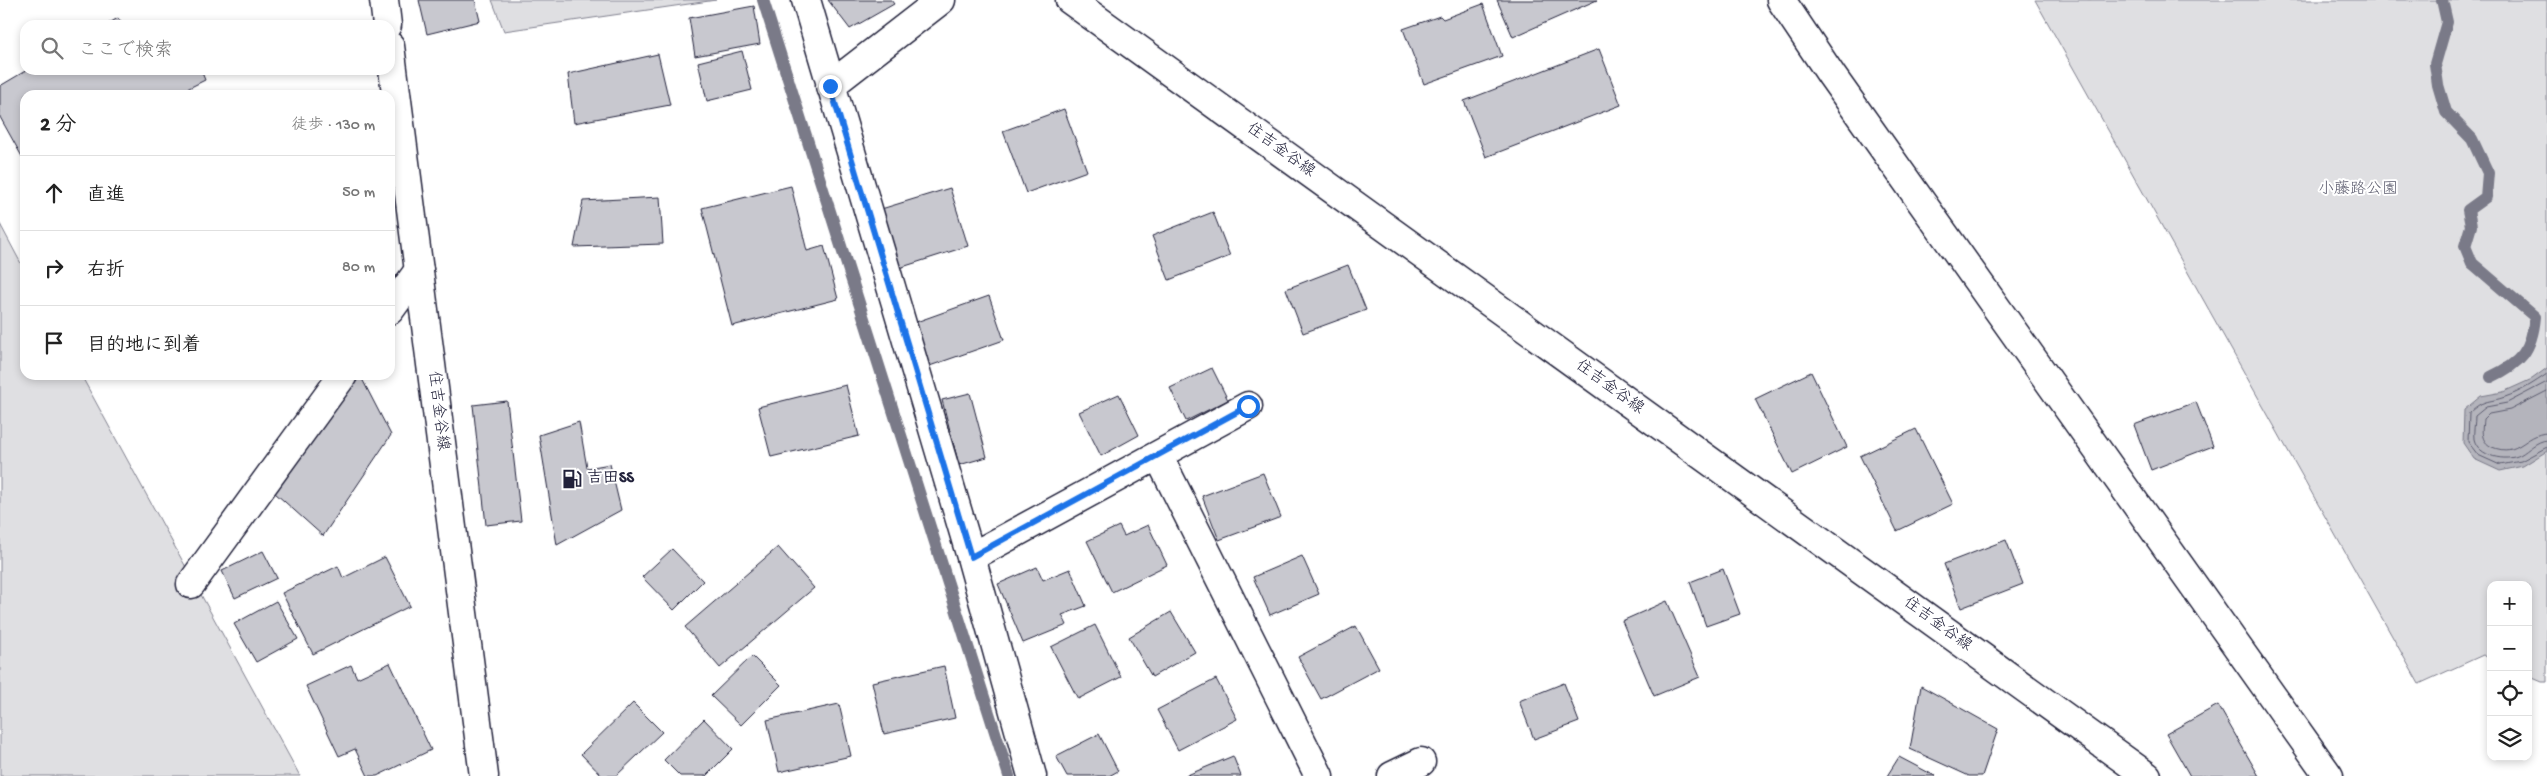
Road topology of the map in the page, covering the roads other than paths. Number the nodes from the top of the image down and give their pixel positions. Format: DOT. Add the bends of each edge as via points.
graph roads {
  1 [pos="384,0"];
  2 [pos="806,0"];
  3 [pos="942,0"];
  4 [pos="1070,0"];
  5 [pos="1781,0"];
  6 [pos="386,20"];
  7 [pos="394,75"];
  8 [pos="830,86"];
  9 [pos="419,270"];
  10 [pos="395,303"];
  11 [pos="339,380"];
  12 [pos="1248,406"];
  13 [pos="1158,455"];
  14 [pos="971,557"];
  15 [pos="191,584"];
  16 [pos="1421,762"];
  17 [pos="484,776"];
  18 [pos="1032,776"];
  19 [pos="1319,776"];
  20 [pos="1392,776"];
  21 [pos="2147,776"];
  22 [pos="2328,776"];
  1 -- 6 [label="street"];
  2 -- 8 [label="street"];
  3 -- 8 [label="street"];
  4 -- 21 [label="street, 住吉金谷線"];
  5 -- 22 [label="street"];
  7 -- 9 [label="street, 住吉金谷線"];
  8 -- 14 [label="street"];
  9 -- 10 [label="street"];
  9 -- 17 [label="street, 住吉金谷線"];
  11 -- 15 [label="street"];
  12 -- 13 [label="street"];
  13 -- 14 [label="street"];
  13 -- 19 [label="street"];
  14 -- 18 [label="street"];
  16 -- 20 [label="street"];
}
